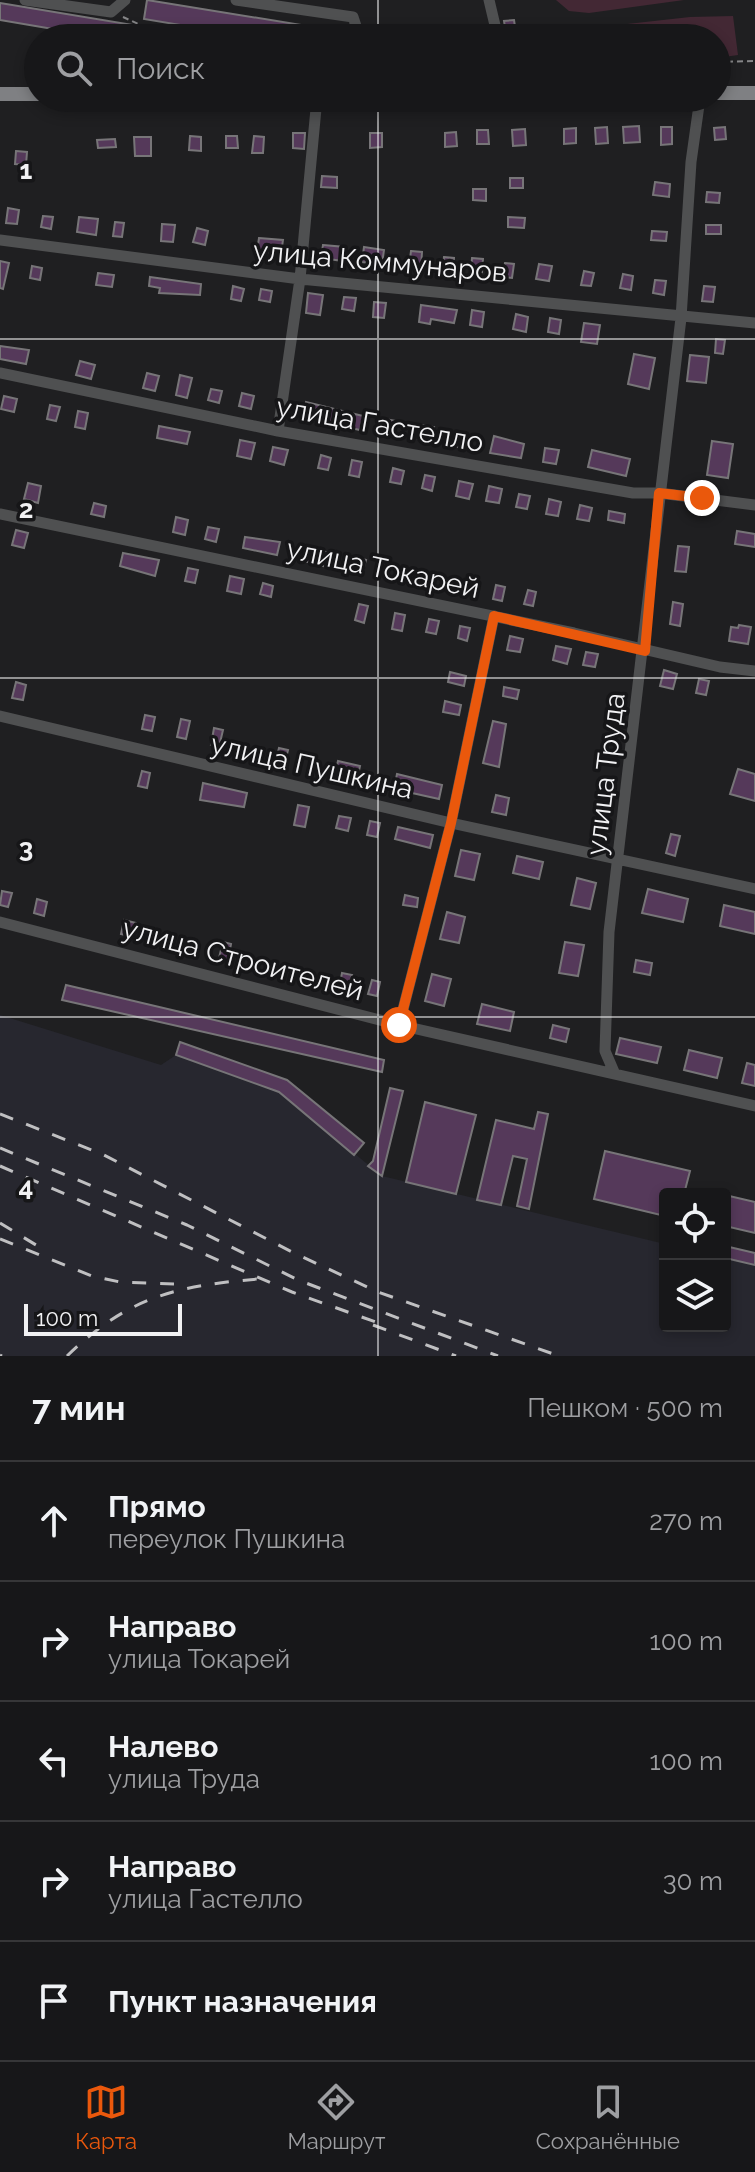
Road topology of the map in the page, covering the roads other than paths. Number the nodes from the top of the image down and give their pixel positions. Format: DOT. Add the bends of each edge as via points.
graph roads {
  1 [pos="25,0"];
  2 [pos="125,0"];
  3 [pos="236,0"];
  4 [pos="489,0"];
  5 [pos="355,24"];
  6 [pos="495,24"];
  7 [pos="731,93"];
  8 [pos="755,93"];
  9 [pos="0,94"];
  10 [pos="24,94"];
  11 [pos="316,112"];
  12 [pos="698,112"];
  13 [pos="0,240"];
  14 [pos="300,279"];
  15 [pos="681,318"];
  16 [pos="755,323"];
  17 [pos="0,373"];
  18 [pos="278,431"];
  19 [pos="659,493"];
  20 [pos="755,505"];
  21 [pos="0,514"];
  22 [pos="494,616"];
  23 [pos="645,651"];
  24 [pos="755,671"];
  25 [pos="0,716"];
  26 [pos="451,823"];
  27 [pos="619,858"];
  28 [pos="755,889"];
  29 [pos="0,922"];
  30 [pos="399,1025"];
  31 [pos="614,1072"];
  32 [pos="755,1106"];
  1 -- 2 [label="street" via="111,12"];
  3 -- 5 [label="street" via="353,17"];
  4 -- 6 [label="street"];
  7 -- 8 [label="main road"];
  9 -- 10 [label="main road"];
  11 -- 14 [label="street"];
  12 -- 15 [label="street, улица Труда"];
  13 -- 14 [label="street, улица Коммунаров"];
  14 -- 15 [label="street, улица Коммунаров" via="634,309"];
  14 -- 18 [label="street"];
  15 -- 16 [label="street, улица Коммунаров"];
  15 -- 19 [label="street, улица Труда"];
  17 -- 18 [label="street, улица Гастелло"];
  18 -- 19 [label="street, улица Гастелло" via="633,493"];
  19 -- 20 [label="street, улица Гастелло"];
  19 -- 23 [label="street, улица Труда"];
  21 -- 22 [label="street, улица Токарей"];
  22 -- 23 [label="street, улица Токарей"];
  22 -- 26 [label="street"];
  23 -- 24 [label="street, улица Токарей"];
  23 -- 27 [label="street, улица Труда"];
  25 -- 26 [label="street, улица Пушкина"];
  26 -- 27 [label="street, улица Пушкина"];
  26 -- 30 [label="street"];
  27 -- 28 [label="street, улица Пушкина"];
  27 -- 31 [label="street, улица Труда" via="609,932 605,1051"];
  29 -- 30 [label="street, улица Строителей"];
  30 -- 31 [label="street, улица Строителей"];
  31 -- 32 [label="street, улица Строителей"];
}
